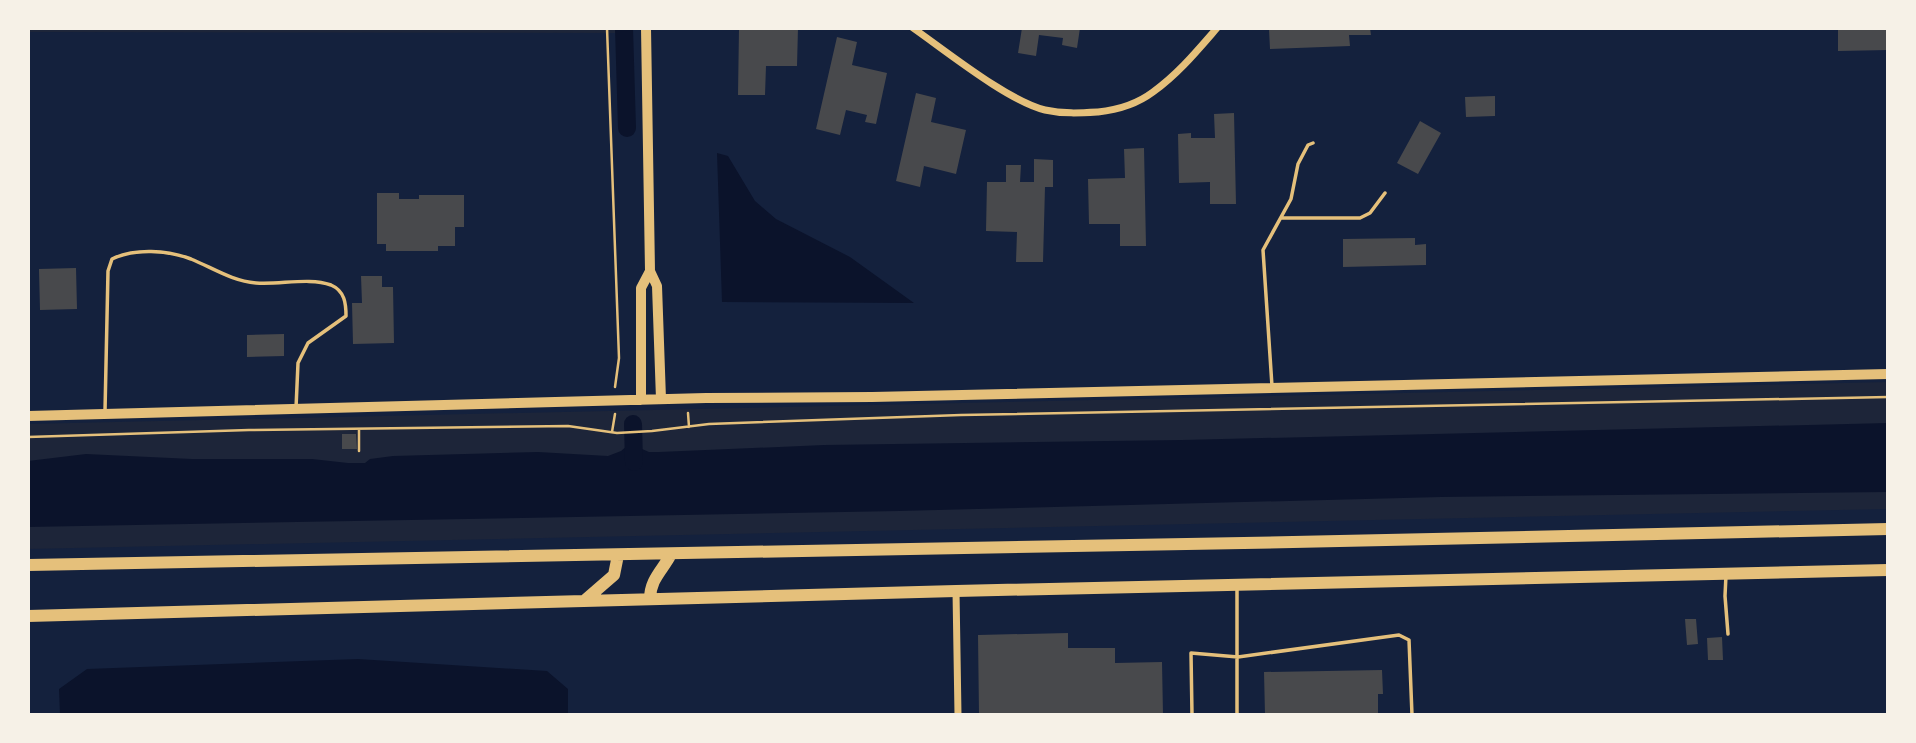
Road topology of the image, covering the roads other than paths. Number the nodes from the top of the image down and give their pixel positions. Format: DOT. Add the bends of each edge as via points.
graph roads {
  1 [pos="646,28"];
  2 [pos="913,28"];
  3 [pos="1217,28"];
  4 [pos="1313,144"];
  5 [pos="1385,193"];
  6 [pos="1281,218"];
  7 [pos="650,271"];
  8 [pos="1888,374"];
  9 [pos="1272,388"];
  10 [pos="661,399"];
  11 [pos="641,400"];
  12 [pos="295,410"];
  13 [pos="105,415"];
  14 [pos="28,416"];
  15 [pos="1888,528"];
  16 [pos="671,554"];
  17 [pos="618,555"];
  18 [pos="28,565"];
  19 [pos="1888,570"];
  20 [pos="1726,573"];
  21 [pos="1237,584"];
  22 [pos="956,591"];
  23 [pos="650,599"];
  24 [pos="584,601"];
  25 [pos="28,616"];
  26 [pos="1728,634"];
  27 [pos="1238,657"];
  28 [pos="958,715"];
  29 [pos="1192,715"];
  30 [pos="1237,715"];
  31 [pos="1412,715"];
  1 -- 7 [label="street"];
  2 -- 3 [label="street" via="1013,96 1042,109 1071,114 1130,105 1151,94 1180,70"];
  4 -- 6 [label="lane" via="1298,164 1293,192"];
  5 -- 6 [label="lane" via="1370,213 1360,218"];
  6 -- 9 [label="lane" via="1263,250"];
  7 -- 10 [label="street" via="657,286"];
  7 -- 11 [label="street" via="641,288"];
  8 -- 9 [label="street"];
  9 -- 10 [label="street"];
  10 -- 11 [label="street"];
  11 -- 12 [label="street"];
  12 -- 13 [label="street"];
  12 -- 13 [label="lane" via="298,363 308,343 346,316 346,299 334,286 236,279 189,258 143,251 113,259 108,271"];
  13 -- 14 [label="street"];
  15 -- 16 [label="main road"];
  16 -- 17 [label="main road"];
  16 -- 23 [label="main road" via="654,576"];
  17 -- 18 [label="main road"];
  17 -- 24 [label="main road" via="614,575"];
  19 -- 20 [label="main road"];
  20 -- 21 [label="main road"];
  20 -- 26 [label="lane"];
  21 -- 22 [label="main road"];
  21 -- 27 [label="lane"];
  22 -- 23 [label="main road"];
  22 -- 28 [label="street"];
  23 -- 24 [label="main road"];
  24 -- 25 [label="main road"];
  27 -- 29 [label="lane" via="1191,653"];
  27 -- 30 [label="lane"];
  27 -- 31 [label="lane" via="1399,635 1409,640"];
}
